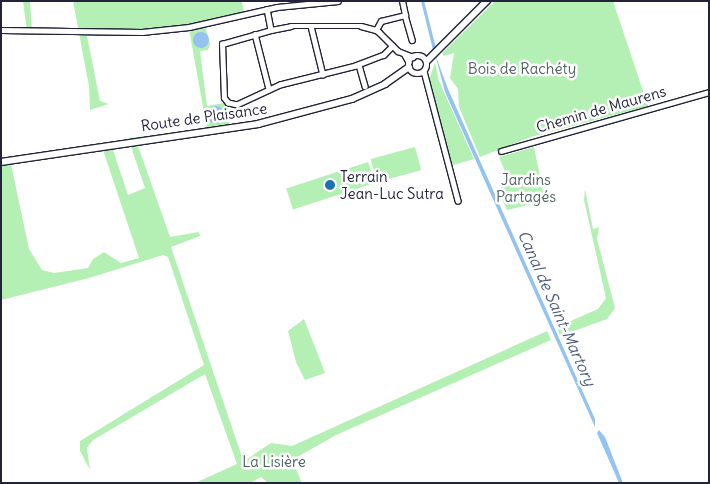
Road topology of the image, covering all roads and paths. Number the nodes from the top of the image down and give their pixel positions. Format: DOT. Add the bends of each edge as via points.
graph roads {
  1 [pos="338,1"];
  2 [pos="402,1"];
  3 [pos="487,1"];
  4 [pos="285,4"];
  5 [pos="267,9"];
  6 [pos="405,15"];
  7 [pos="311,26"];
  8 [pos="1,30"];
  9 [pos="271,30"];
  10 [pos="376,30"];
  11 [pos="255,34"];
  12 [pos="412,40"];
  13 [pos="393,46"];
  14 [pos="425,59"];
  15 [pos="411,64"];
  16 [pos="359,65"];
  17 [pos="422,73"];
  18 [pos="323,75"];
  19 [pos="365,86"];
  20 [pos="269,89"];
  21 [pos="709,92"];
  22 [pos="501,151"];
  23 [pos="1,162"];
  24 [pos="458,201"];
  1 -- 4 [label="street"];
  2 -- 6 [label="street"];
  3 -- 14 [label="main road"];
  4 -- 5 [label="street"];
  5 -- 8 [label="street" via="189,27 142,32"];
  5 -- 9 [label="street"];
  6 -- 10 [label="street" via="381,21"];
  6 -- 12 [label="street"];
  7 -- 9 [label="street"];
  7 -- 10 [label="street" via="361,26"];
  7 -- 18 [label="street"];
  9 -- 11 [label="street"];
  10 -- 13 [label="street"];
  11 -- 20 [label="street"];
  11 -- 20 [label="street" via="222,44 224,98 228,103 237,105"];
  13 -- 15 [label="street"];
  13 -- 16 [label="street" via="384,54"];
  14 -- 15 [label="main road"];
  14 -- 17 [label="main road"];
  15 -- 17 [label="main road"];
  15 -- 23 [label="main road, Route de Plaisance" via="403,73 352,99 258,124"];
  16 -- 18 [label="street"];
  16 -- 19 [label="street"];
  17 -- 24 [label="street"];
  18 -- 20 [label="street"];
  21 -- 22 [label="street, Chemin de Maurens"];
}
